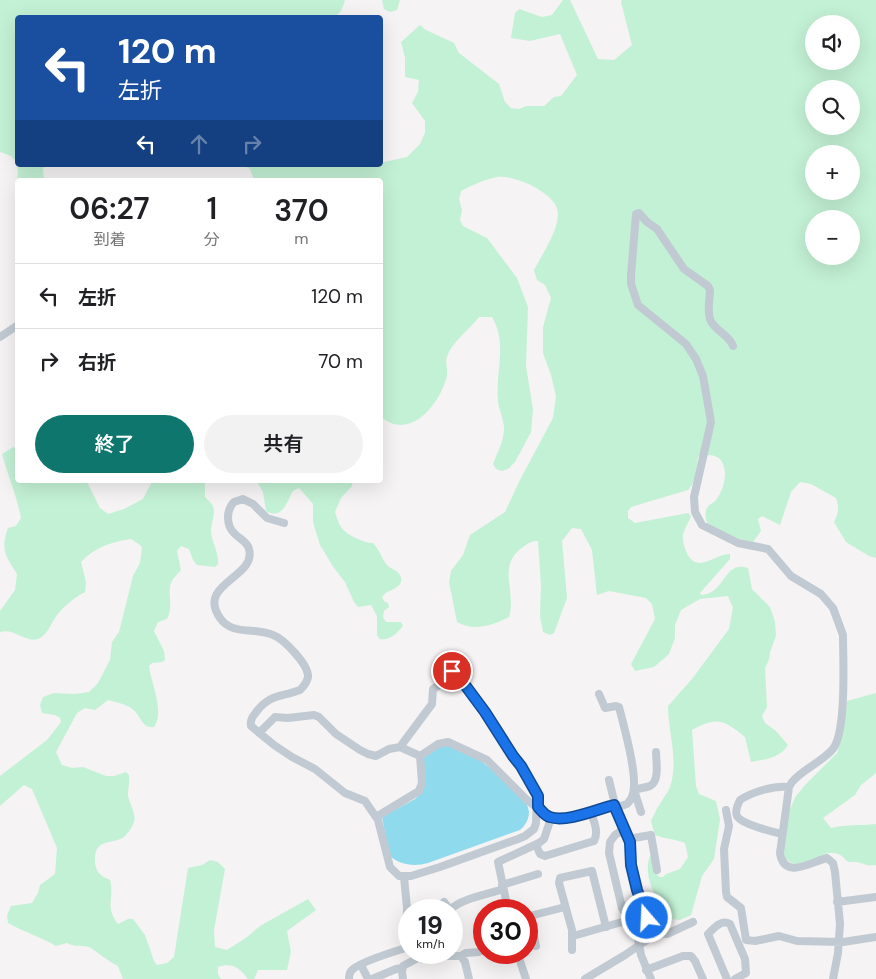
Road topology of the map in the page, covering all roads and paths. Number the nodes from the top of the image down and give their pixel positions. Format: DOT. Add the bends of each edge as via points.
graph roads {
  1 [pos="15,326"];
  2 [pos="0,338"];
  3 [pos="733,346"];
  4 [pos="284,523"];
  5 [pos="452,671"];
  6 [pos="458,681"];
  7 [pos="600,694"];
  8 [pos="259,733"];
  9 [pos="400,747"];
  10 [pos="656,752"];
  11 [pos="420,756"];
  12 [pos="609,780"];
  13 [pos="789,787"];
  14 [pos="634,790"];
  15 [pos="614,805"];
  16 [pos="538,807"];
  17 [pos="738,807"];
  18 [pos="590,812"];
  19 [pos="641,812"];
  20 [pos="376,817"];
  21 [pos="551,818"];
  22 [pos="624,830"];
  23 [pos="782,834"];
  24 [pos="628,839"];
  25 [pos="536,845"];
  26 [pos="657,870"];
  27 [pos="538,874"];
  28 [pos="404,877"];
  29 [pos="559,883"];
  30 [pos="550,885"];
  31 [pos="503,887"];
  32 [pos="876,897"];
  33 [pos="406,899"];
  34 [pos="506,899"];
  35 [pos="837,902"];
  36 [pos="463,903"];
  37 [pos="566,906"];
  38 [pos="538,914"];
  39 [pos="629,920"];
  40 [pos="693,922"];
  41 [pos="606,927"];
  42 [pos="657,933"];
  43 [pos="573,936"];
  44 [pos="876,937"];
  45 [pos="839,941"];
  46 [pos="639,945"];
  47 [pos="398,950"];
  48 [pos="572,950"];
  49 [pos="463,959"];
  50 [pos="407,964"];
  51 [pos="521,964"];
  52 [pos="361,965"];
  53 [pos="402,968"];
  54 [pos="646,970"];
  55 [pos="349,979"];
  56 [pos="370,979"];
  57 [pos="403,979"];
  58 [pos="468,979"];
  59 [pos="526,979"];
  60 [pos="584,979"];
  61 [pos="650,979"];
  62 [pos="703,979"];
  63 [pos="727,979"];
  64 [pos="735,979"];
  65 [pos="833,979"];
  1 -- 2 [label="street"];
  3 -- 13 [label="street" via="730,338 710,320 708,286 681,266 657,229 636,214 631,275 635,300 642,310 686,344 703,376 711,422 694,497 697,518 702,525 738,544 768,549 791,576 821,594 833,608 843,635 842,702 836,743 823,758 794,778"];
  4 -- 8 [label="street" via="267,518 248,501 239,500 230,506 229,524 248,546 250,559 244,569 222,586 215,601 219,617 228,626 275,635 289,646 307,671 307,681 300,690 278,695 262,705 250,723"];
  5 -- 6 [label="street"];
  6 -- 9 [label="street" via="433,689 432,704"];
  6 -- 16 [label="street" via="465,685 521,766 538,796"];
  7 -- 14 [label="street" via="605,708 619,707 630,750"];
  8 -- 9 [label="street" via="275,717 309,714 319,717 336,734 368,754 376,756 388,748"];
  8 -- 20 [label="street" via="315,769 345,793 364,800"];
  9 -- 11 [label="street"];
  10 -- 14 [label="street" via="654,782 651,786"];
  11 -- 16 [label="street" via="442,742 476,754 487,760"];
  11 -- 20 [label="street" via="422,783 419,792"];
  12 -- 15 [label="street"];
  13 -- 17 [label="street" via="748,795 740,800"];
  13 -- 23 [label="street"];
  14 -- 15 [label="street" via="627,804"];
  14 -- 19 [label="street"];
  15 -- 18 [label="street"];
  15 -- 22 [label="street"];
  16 -- 21 [label="street"];
  16 -- 28 [label="street" via="534,829 525,836"];
  17 -- 23 [label="street" via="739,818"];
  17 -- 45 [label="street" via="724,810 729,826 724,849 726,892 727,897 741,908 746,940 779,936 797,941"];
  18 -- 21 [label="street"];
  18 -- 25 [label="street" via="596,830 594,841 545,856 540,854"];
  20 -- 28 [label="street" via="390,866 396,874"];
  21 -- 25 [label="street" via="544,839"];
  22 -- 24 [label="street"];
  22 -- 39 [label="street" via="612,838 608,849 620,904"];
  23 -- 35 [label="street" via="781,858 786,866 804,867 830,859 835,872"];
  24 -- 26 [label="street" via="651,835"];
  24 -- 42 [label="street" via="637,890 647,918"];
  25 -- 31 [label="street" via="498,862"];
  27 -- 31 [label="street"];
  28 -- 33 [label="street"];
  29 -- 30 [label="street"];
  29 -- 37 [label="street"];
  29 -- 41 [label="street" via="560,878 592,871"];
  31 -- 34 [label="street"];
  31 -- 36 [label="street"];
  32 -- 35 [label="street"];
  35 -- 45 [label="street"];
  37 -- 38 [label="street"];
  37 -- 43 [label="street"];
  39 -- 41 [label="street"];
  39 -- 46 [label="street" via="638,935"];
  40 -- 42 [label="street" via="667,934"];
  41 -- 43 [label="street"];
  42 -- 46 [label="street"];
  43 -- 48 [label="street"];
  44 -- 45 [label="street"];
  45 -- 65 [label="street"];
  46 -- 54 [label="street"];
  46 -- 60 [label="street"];
  47 -- 52 [label="street"];
  49 -- 58 [label="street"];
  50 -- 53 [label="street"];
  51 -- 59 [label="street"];
  52 -- 55 [label="street" via="353,969"];
  52 -- 56 [label="street"];
  53 -- 56 [label="street"];
  53 -- 57 [label="street"];
  54 -- 61 [label="street"];
  54 -- 62 [label="street" via="691,956"];
  63 -- 64 [label="street" via="708,934 719,924 728,922 747,964 746,973"];
}
